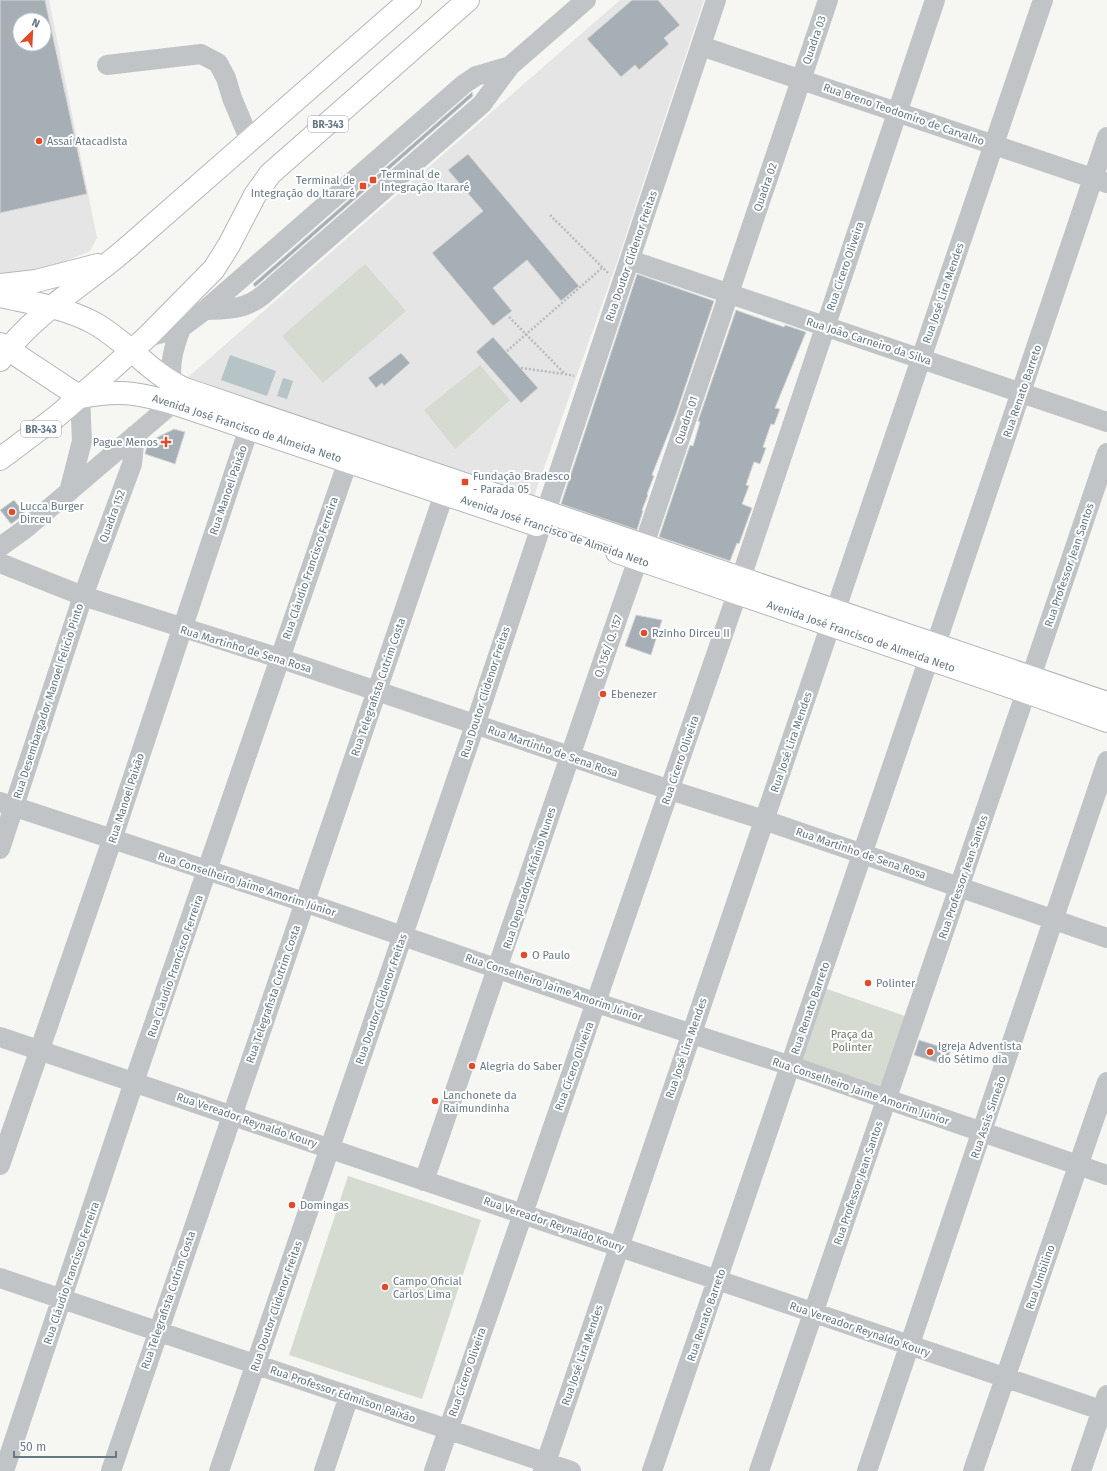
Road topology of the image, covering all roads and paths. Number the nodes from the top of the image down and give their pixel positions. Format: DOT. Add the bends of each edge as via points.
graph roads {
  1 [pos="410,0"];
  2 [pos="468,0"];
  3 [pos="586,0"];
  4 [pos="716,0"];
  5 [pos="828,0"];
  6 [pos="935,0"];
  7 [pos="1043,0"];
  8 [pos="701,46"];
  9 [pos="107,64"];
  10 [pos="510,66"];
  11 [pos="801,79"];
  12 [pos="898,112"];
  13 [pos="1107,137"];
  14 [pos="250,141"];
  15 [pos="994,144"];
  16 [pos="1100,181"];
  17 [pos="550,215"];
  18 [pos="630,260"];
  19 [pos="112,261"];
  20 [pos="602,268"];
  21 [pos="612,277"];
  22 [pos="0,285"];
  23 [pos="728,295"];
  24 [pos="0,296"];
  25 [pos="52,307"];
  26 [pos="205,310"];
  27 [pos="509,317"];
  28 [pos="824,326"];
  29 [pos="181,328"];
  30 [pos="525,335"];
  31 [pos="140,344"];
  32 [pos="3,351"];
  33 [pos="507,351"];
  34 [pos="920,358"];
  35 [pos="521,368"];
  36 [pos="565,374"];
  37 [pos="579,377"];
  38 [pos="1021,392"];
  39 [pos="172,393"];
  40 [pos="80,397"];
  41 [pos="1107,422"];
  42 [pos="249,428"];
  43 [pos="135,435"];
  44 [pos="1107,453"];
  45 [pos="0,459"];
  46 [pos="348,461"];
  47 [pos="69,492"];
  48 [pos="444,494"];
  49 [pos="542,519"];
  50 [pos="0,547"];
  51 [pos="641,552"];
  52 [pos="0,563"];
  53 [pos="739,586"];
  54 [pos="83,596"];
  55 [pos="833,618"];
  56 [pos="182,629"];
  57 [pos="932,651"];
  58 [pos="279,658"];
  59 [pos="1028,684"];
  60 [pos="377,691"];
  61 [pos="1107,703"];
  62 [pos="1107,721"];
  63 [pos="475,725"];
  64 [pos="569,756"];
  65 [pos="1107,761"];
  66 [pos="670,790"];
  67 [pos="7,805"];
  68 [pos="764,820"];
  69 [pos="112,840"];
  70 [pos="0,849"];
  71 [pos="863,854"];
  72 [pos="208,871"];
  73 [pos="959,888"];
  74 [pos="304,902"];
  75 [pos="1054,920"];
  76 [pos="402,936"];
  77 [pos="1107,938"];
  78 [pos="499,968"];
  79 [pos="597,1003"];
  80 [pos="692,1033"];
  81 [pos="0,1037"];
  82 [pos="39,1050"];
  83 [pos="791,1066"];
  84 [pos="134,1082"];
  85 [pos="1107,1082"];
  86 [pos="886,1100"];
  87 [pos="232,1115"];
  88 [pos="982,1133"];
  89 [pos="329,1148"];
  90 [pos="0,1165"];
  91 [pos="1078,1165"];
  92 [pos="1107,1175"];
  93 [pos="424,1180"];
  94 [pos="521,1214"];
  95 [pos="619,1247"];
  96 [pos="0,1278"];
  97 [pos="717,1280"];
  98 [pos="62,1299"];
  99 [pos="813,1313"];
  100 [pos="158,1331"];
  101 [pos="909,1345"];
  102 [pos="255,1364"];
  103 [pos="1005,1378"];
  104 [pos="349,1396"];
  105 [pos="1105,1406"];
  106 [pos="448,1429"];
  107 [pos="544,1467"];
  108 [pos="4,1471"];
  109 [pos="111,1471"];
  110 [pos="219,1471"];
  111 [pos="324,1471"];
  112 [pos="434,1471"];
  113 [pos="571,1471"];
  114 [pos="652,1471"];
  115 [pos="759,1471"];
  116 [pos="867,1471"];
  117 [pos="973,1471"];
  118 [pos="1081,1471"];
  1 -- 14 [label="main road"];
  2 -- 31 [label="main road, BR-343" via="270,174 214,269"];
  3 -- 10 [label="street"];
  4 -- 8 [label="street, Rua Doutor Clidenor Freitas"];
  5 -- 11 [label="street, Quadra 03"];
  6 -- 12 [label="street, Rua Cícero Oliveira"];
  7 -- 15 [label="street, Rua José Lira Mendes"];
  8 -- 11 [label="street, Rua Breno Teodomiro de Carvalho"];
  8 -- 18 [label="street, Rua Doutor Clidenor Freitas"];
  9 -- 14 [label="street" via="201,54 210,58 218,63 226,78"];
  10 -- 26 [label="street" via="476,76 464,84"];
  10 -- 26 [label="street" via="482,104 255,302 238,308"];
  11 -- 12 [label="street, Rua Breno Teodomiro de Carvalho"];
  11 -- 23 [label="street, Quadra 02"];
  12 -- 15 [label="street, Rua Breno Teodomiro de Carvalho"];
  12 -- 28 [label="street, Rua Cícero Oliveira"];
  13 -- 16 [label="street, Rua Renato Barreto"];
  14 -- 19 [label="main road"];
  15 -- 16 [label="street, Rua Breno Teodomiro de Carvalho"];
  15 -- 34 [label="street, Rua José Lira Mendes"];
  16 -- 38 [label="street, Rua Renato Barreto"];
  17 -- 20 [label="path"];
  18 -- 23 [label="street, Rua João Carneiro da Silva"];
  18 -- 49 [label="street, Rua Doutor Clidenor Freitas"];
  19 -- 22 [label="main road" via="36,281"];
  19 -- 25 [label="main road"];
  20 -- 21 [label="path"];
  20 -- 30 [label="path"];
  23 -- 28 [label="street, Rua João Carneiro da Silva"];
  23 -- 51 [label="street, Quadra 01"];
  24 -- 25 [label="main road, Avenida José Francisco de Almeida Neto"];
  25 -- 31 [label="main road, Avenida José Francisco de Almeida Neto" via="68,311"];
  25 -- 32 [label="main road"];
  26 -- 29 [label="street"];
  27 -- 30 [label="path"];
  28 -- 34 [label="street, Rua João Carneiro da Silva"];
  28 -- 53 [label="street, Rua Cícero Oliveira"];
  29 -- 31 [label="street"];
  29 -- 39 [label="street" via="171,362"];
  30 -- 33 [label="path"];
  30 -- 36 [label="path"];
  31 -- 39 [label="main road, Avenida José Francisco de Almeida Neto"];
  31 -- 40 [label="main road, BR-343"];
  32 -- 40 [label="main road"];
  34 -- 38 [label="street, Rua João Carneiro da Silva"];
  34 -- 55 [label="street, Rua José Lira Mendes"];
  35 -- 36 [label="path"];
  36 -- 37 [label="path"];
  38 -- 41 [label="street, Rua João Carneiro da Silva"];
  38 -- 57 [label="street, Rua Renato Barreto"];
  39 -- 40 [label="main road, Avenida José Francisco de Almeida Neto" via="108,392"];
  39 -- 42 [label="main road, Avenida José Francisco de Almeida Neto"];
  39 -- 43 [label="street"];
  39 -- 49 [label="main road, Avenida José Francisco de Almeida Neto"];
  40 -- 45 [label="main road, BR-343" via="37,433"];
  40 -- 47 [label="street" via="82,440"];
  42 -- 46 [label="main road, Avenida José Francisco de Almeida Neto"];
  42 -- 56 [label="street, Rua Manoel Paixão"];
  43 -- 47 [label="street"];
  43 -- 54 [label="street, Quadra 152" via="132,464"];
  44 -- 59 [label="street, Rua Professor Jean Santos"];
  46 -- 48 [label="main road, Avenida José Francisco de Almeida Neto"];
  46 -- 58 [label="street, Rua Cláudio Francisco Ferreira"];
  47 -- 50 [label="street"];
  48 -- 49 [label="main road, Avenida José Francisco de Almeida Neto"];
  48 -- 60 [label="street, Rua Telegrafista Cutrim Costa"];
  49 -- 51 [label="main road, Avenida José Francisco de Almeida Neto"];
  49 -- 63 [label="street, Rua Doutor Clidenor Freitas"];
  51 -- 53 [label="main road, Avenida José Francisco de Almeida Neto"];
  51 -- 64 [label="street, Q. 156/ Q. 157"];
  52 -- 54 [label="street, Rua Martinho de Sena Rosa"];
  53 -- 55 [label="main road, Avenida José Francisco de Almeida Neto"];
  53 -- 66 [label="street, Rua Cícero Oliveira"];
  54 -- 56 [label="street, Rua Martinho de Sena Rosa"];
  54 -- 67 [label="street, Rua Desembargador Manoel Felicio Pinto"];
  55 -- 57 [label="main road, Avenida José Francisco de Almeida Neto"];
  55 -- 68 [label="street, Rua José Lira Mendes"];
  56 -- 58 [label="street, Rua Martinho de Sena Rosa"];
  56 -- 69 [label="street, Rua Manoel Paixão"];
  57 -- 59 [label="main road, Avenida José Francisco de Almeida Neto"];
  57 -- 71 [label="street, Rua Renato Barreto"];
  58 -- 60 [label="street, Rua Martinho de Sena Rosa"];
  58 -- 72 [label="street, Rua Cláudio Francisco Ferreira"];
  59 -- 61 [label="main road, Avenida José Francisco de Almeida Neto"];
  59 -- 62 [label="main road, Avenida José Francisco de Almeida Neto"];
  59 -- 73 [label="street, Rua Professor Jean Santos"];
  60 -- 63 [label="street, Rua Martinho de Sena Rosa"];
  60 -- 74 [label="street, Rua Telegrafista Cutrim Costa"];
  63 -- 64 [label="street, Rua Martinho de Sena Rosa"];
  63 -- 76 [label="street, Rua Doutor Clidenor Freitas"];
  64 -- 66 [label="street, Rua Martinho de Sena Rosa"];
  64 -- 78 [label="street, Rua Deputador Afrânio Nunes"];
  65 -- 75 [label="street, Rua Assis Simeão"];
  66 -- 68 [label="street, Rua Martinho de Sena Rosa"];
  66 -- 79 [label="street, Rua Cícero Oliveira"];
  67 -- 69 [label="street, Rua Conselheiro Jaime Amorim Júnior"];
  67 -- 70 [label="street, Rua Desembargador Manoel Felicio Pinto"];
  68 -- 71 [label="street, Rua Martinho de Sena Rosa"];
  68 -- 80 [label="street, Rua José Lira Mendes"];
  69 -- 72 [label="street, Rua Conselheiro Jaime Amorim Júnior"];
  69 -- 82 [label="street, Rua Manoel Paixão"];
  71 -- 73 [label="street, Rua Martinho de Sena Rosa"];
  71 -- 83 [label="street, Rua Renato Barreto"];
  72 -- 74 [label="street, Rua Conselheiro Jaime Amorim Júnior"];
  72 -- 84 [label="street, Rua Cláudio Francisco Ferreira"];
  73 -- 75 [label="street, Rua Martinho de Sena Rosa"];
  73 -- 86 [label="street, Rua Professor Jean Santos"];
  74 -- 76 [label="street, Rua Conselheiro Jaime Amorim Júnior"];
  74 -- 87 [label="street, Rua Telegrafista Cutrim Costa"];
  75 -- 77 [label="street, Rua Martinho de Sena Rosa"];
  75 -- 88 [label="street, Rua Assis Simeão"];
  76 -- 78 [label="street, Rua Conselheiro Jaime Amorim Júnior"];
  76 -- 89 [label="street, Rua Doutor Clidenor Freitas"];
  78 -- 79 [label="street, Rua Conselheiro Jaime Amorim Júnior"];
  78 -- 93 [label="street, Rua Deputador Afrânio Nunes"];
  79 -- 80 [label="street, Rua Conselheiro Jaime Amorim Júnior"];
  79 -- 94 [label="street, Rua Cícero Oliveira"];
  80 -- 83 [label="street, Rua Conselheiro Jaime Amorim Júnior"];
  80 -- 95 [label="street, Rua José Lira Mendes"];
  81 -- 82 [label="street, Rua Vereador Reynaldo Koury"];
  82 -- 84 [label="street, Rua Vereador Reynaldo Koury"];
  82 -- 90 [label="street, Rua Manoel Paixão"];
  83 -- 86 [label="street, Rua Conselheiro Jaime Amorim Júnior"];
  83 -- 97 [label="street, Rua Renato Barreto"];
  84 -- 87 [label="street, Rua Vereador Reynaldo Koury"];
  84 -- 98 [label="street, Rua Cláudio Francisco Ferreira"];
  85 -- 91 [label="street, Rua Umbilino"];
  86 -- 88 [label="street, Rua Conselheiro Jaime Amorim Júnior"];
  86 -- 99 [label="street, Rua Professor Jean Santos"];
  87 -- 89 [label="street, Rua Vereador Reynaldo Koury"];
  87 -- 100 [label="street, Rua Telegrafista Cutrim Costa"];
  88 -- 91 [label="street, Rua Conselheiro Jaime Amorim Júnior"];
  88 -- 101 [label="street, Rua Assis Simeão"];
  89 -- 93 [label="street, Rua Vereador Reynaldo Koury"];
  89 -- 102 [label="street, Rua Doutor Clidenor Freitas"];
  91 -- 92 [label="street, Rua Conselheiro Jaime Amorim Júnior"];
  91 -- 103 [label="street, Rua Umbilino"];
  93 -- 94 [label="street, Rua Vereador Reynaldo Koury"];
  94 -- 95 [label="street, Rua Vereador Reynaldo Koury"];
  94 -- 106 [label="street, Rua Cícero Oliveira"];
  95 -- 97 [label="street, Rua Vereador Reynaldo Koury"];
  95 -- 107 [label="street, Rua José Lira Mendes"];
  96 -- 98 [label="street, Rua Professor Edmilson Paixão"];
  97 -- 99 [label="street, Rua Vereador Reynaldo Koury"];
  97 -- 114 [label="street, Rua Renato Barreto"];
  98 -- 100 [label="street, Rua Professor Edmilson Paixão"];
  98 -- 108 [label="street, Rua Cláudio Francisco Ferreira"];
  99 -- 101 [label="street, Rua Vereador Reynaldo Koury"];
  99 -- 115 [label="street, Rua Professor Jean Santos"];
  100 -- 102 [label="street, Rua Professor Edmilson Paixão"];
  100 -- 109 [label="street, Rua Telegrafista Cutrim Costa"];
  101 -- 103 [label="street, Rua Vereador Reynaldo Koury"];
  101 -- 116 [label="street, Rua Assis Simeão"];
  102 -- 104 [label="street, Rua Professor Edmilson Paixão"];
  102 -- 110 [label="street, Rua Doutor Clidenor Freitas"];
  103 -- 105 [label="street, Rua Vereador Reynaldo Koury"];
  103 -- 117 [label="street, Rua Umbilino"];
  104 -- 106 [label="street, Rua Professor Edmilson Paixão"];
  104 -- 111 [label="street"];
  105 -- 118 [label="street"];
  106 -- 107 [label="street, Rua Professor Edmilson Paixão"];
  106 -- 112 [label="street, Rua Cícero Oliveira"];
  107 -- 113 [label="street, Rua Professor Edmilson Paixão"];
}
